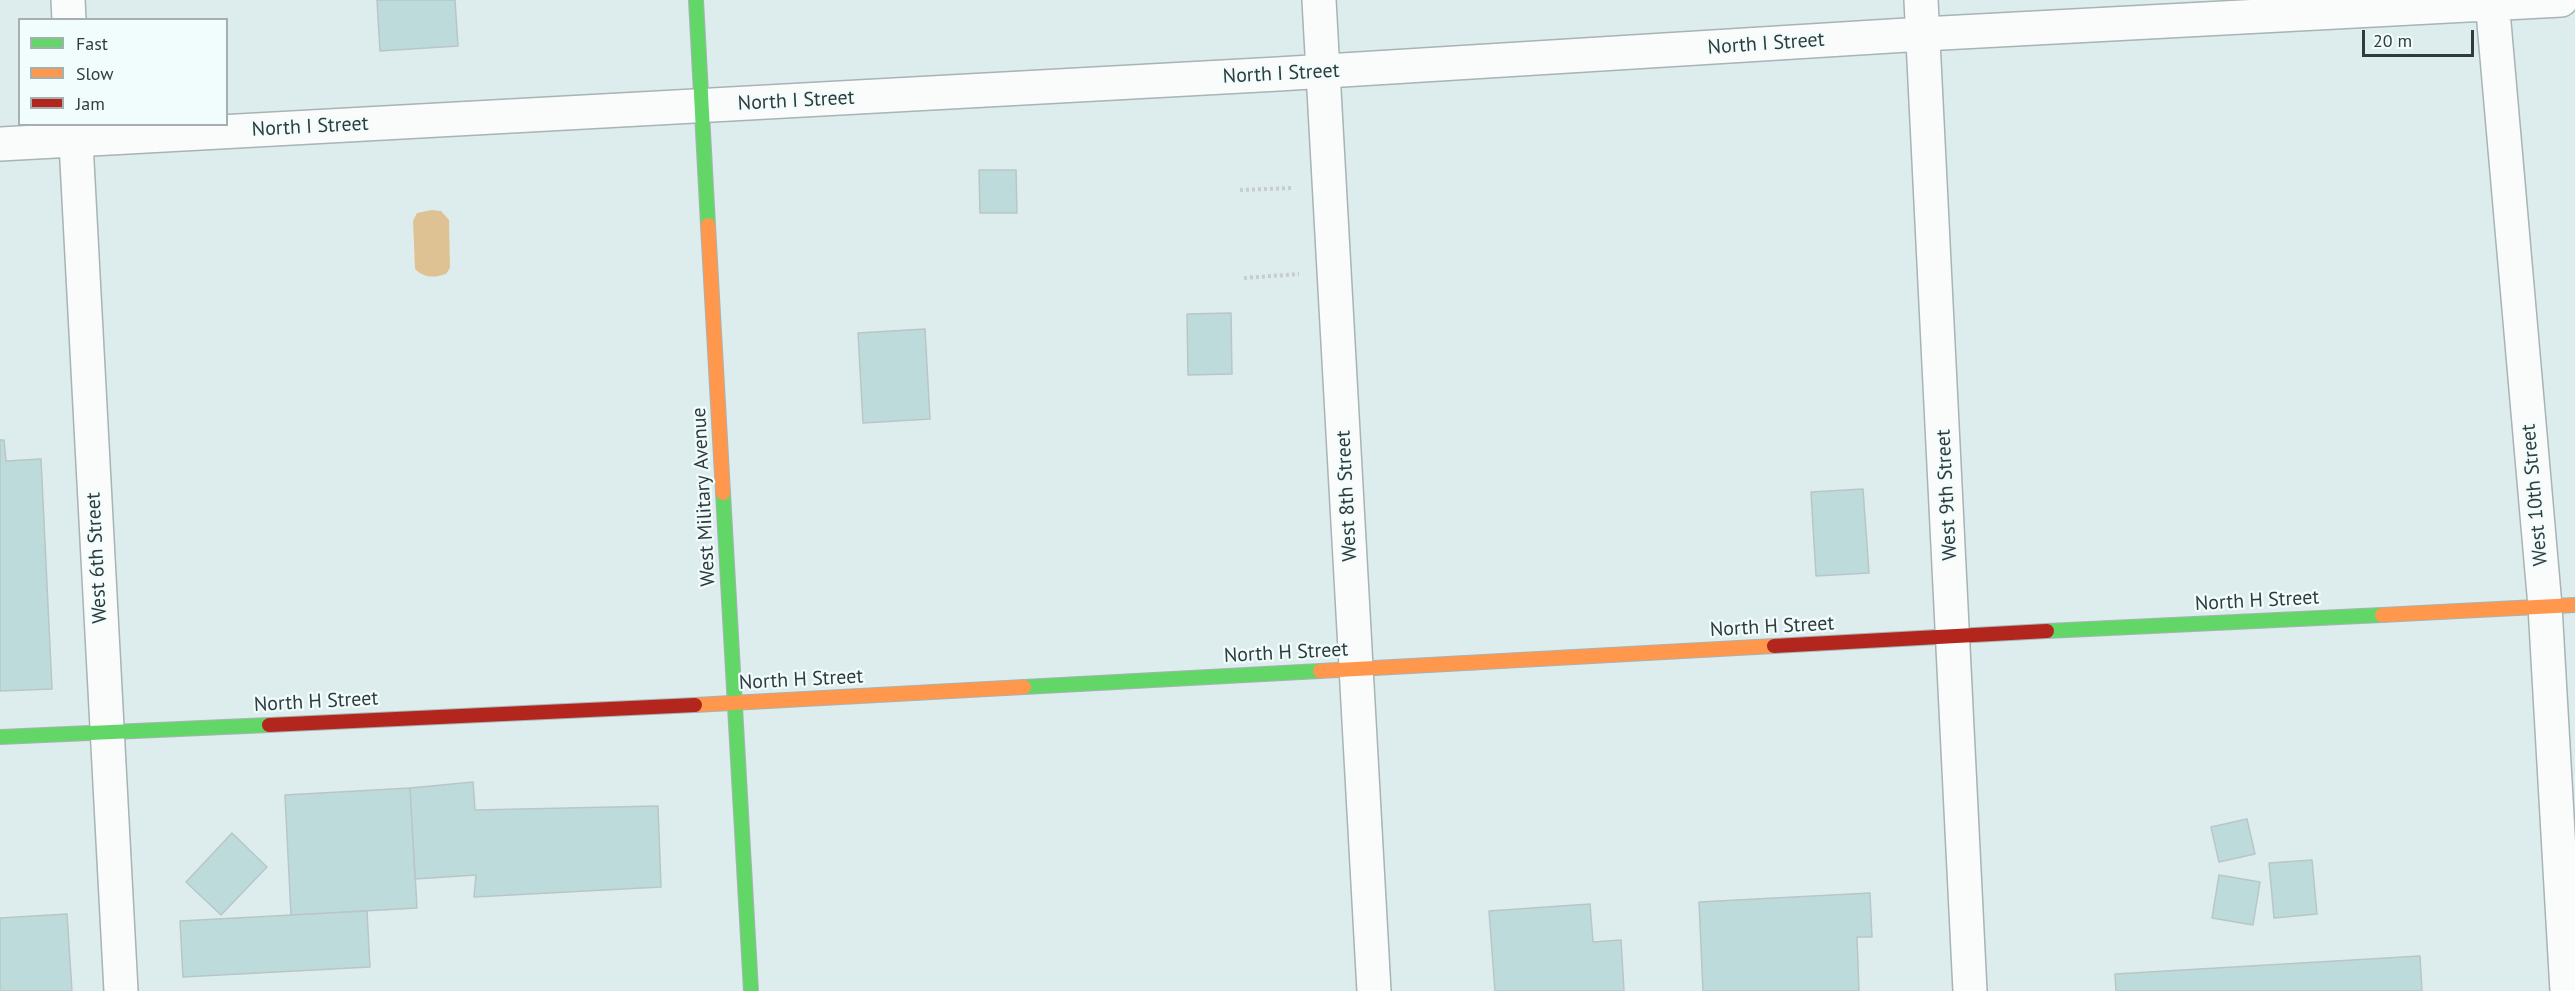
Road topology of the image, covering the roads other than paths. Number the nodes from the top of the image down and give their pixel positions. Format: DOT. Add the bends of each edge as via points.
graph roads {
  1 [pos="68,0"];
  2 [pos="696,0"];
  3 [pos="1319,0"];
  4 [pos="1921,0"];
  5 [pos="2561,0"];
  6 [pos="2492,1"];
  7 [pos="69,18"];
  8 [pos="1923,34"];
  9 [pos="1323,72"];
  10 [pos="702,107"];
  11 [pos="225,126"];
  12 [pos="228,126"];
  13 [pos="75,132"];
  14 [pos="0,144"];
  15 [pos="2560,605"];
  16 [pos="1954,636"];
  17 [pos="1356,669"];
  18 [pos="734,704"];
  19 [pos="107,731"];
  20 [pos="0,737"];
  21 [pos="121,991"];
  22 [pos="752,991"];
  23 [pos="1374,991"];
  24 [pos="1970,991"];
  25 [pos="2567,991"];
  1 -- 7 [label="street"];
  2 -- 10 [label="street, West Military Avenue"];
  3 -- 9 [label="street, West 8th Street"];
  4 -- 8 [label="street, West 9th Street"];
  5 -- 6 [label="street, North I Street"];
  6 -- 8 [label="street, North I Street"];
  6 -- 15 [label="street, West 10th Street"];
  8 -- 9 [label="street, North I Street"];
  8 -- 16 [label="street, West 9th Street"];
  9 -- 10 [label="street, North I Street"];
  9 -- 17 [label="street, West 8th Street"];
  10 -- 12 [label="street, North I Street"];
  10 -- 18 [label="street, West Military Avenue"];
  11 -- 13 [label="street, North I Street"];
  13 -- 14 [label="street, North I Street"];
  13 -- 19 [label="street, West 6th Street"];
  15 -- 16 [label="street, North H Street"];
  15 -- 25 [label="street, West 10th Street"];
  16 -- 17 [label="street, North H Street"];
  16 -- 24 [label="street, West 9th Street"];
  17 -- 18 [label="street, North H Street"];
  17 -- 23 [label="street, West 8th Street"];
  18 -- 19 [label="street, North H Street"];
  18 -- 22 [label="street, West Military Avenue"];
  19 -- 20 [label="street, North H Street"];
  19 -- 21 [label="street, West 6th Street"];
}
